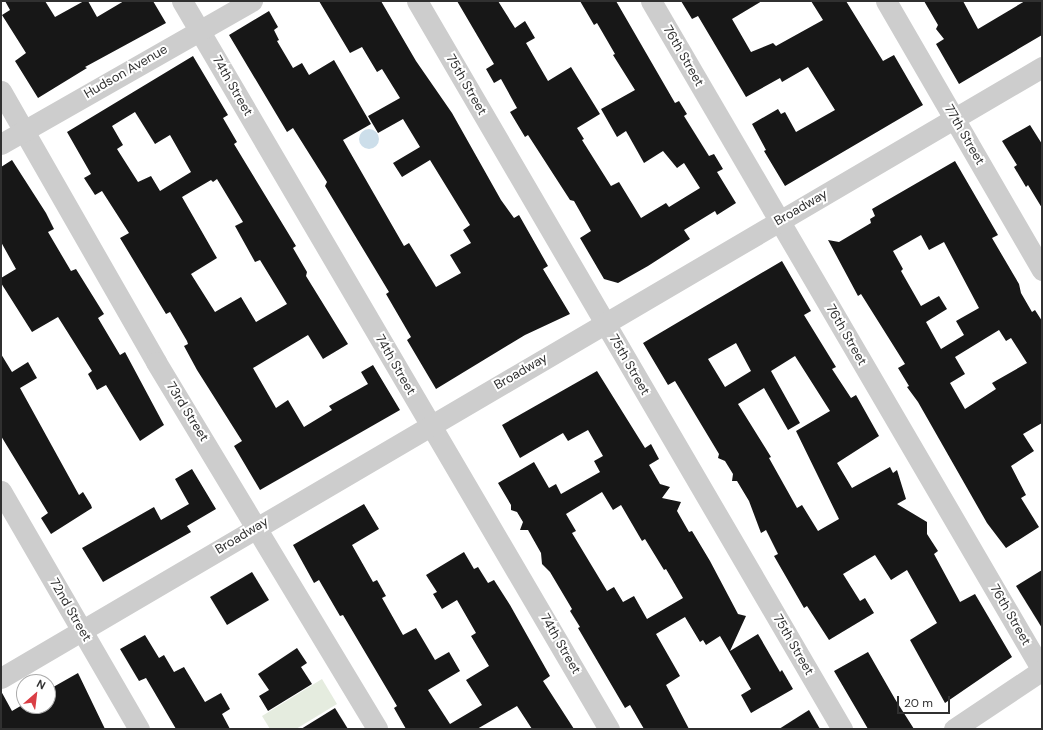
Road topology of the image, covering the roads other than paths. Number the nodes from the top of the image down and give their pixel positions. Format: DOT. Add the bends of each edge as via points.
graph roads {
  1 [pos="182,1"];
  2 [pos="252,1"];
  3 [pos="417,1"];
  4 [pos="651,1"];
  5 [pos="886,1"];
  6 [pos="199,30"];
  7 [pos="1042,66"];
  8 [pos="1,91"];
  9 [pos="954,118"];
  10 [pos="24,130"];
  11 [pos="1,144"];
  12 [pos="779,221"];
  13 [pos="1042,270"];
  14 [pos="604,324"];
  15 [pos="430,426"];
  16 [pos="1,491"];
  17 [pos="258,527"];
  18 [pos="83,630"];
  19 [pos="1042,670"];
  20 [pos="1,678"];
  21 [pos="139,729"];
  22 [pos="377,729"];
  23 [pos="609,729"];
  24 [pos="842,729"];
  25 [pos="954,729"];
  1 -- 6 [label="street, 74th Street"];
  2 -- 6 [label="street, Hudson Avenue"];
  3 -- 14 [label="street, 75th Street"];
  4 -- 12 [label="street, 76th Street"];
  5 -- 9 [label="street, 77th Street"];
  6 -- 10 [label="street, Hudson Avenue"];
  6 -- 15 [label="street, 74th Street"];
  7 -- 9 [label="street, Broadway"];
  8 -- 10 [label="street, 73rd Street"];
  9 -- 12 [label="street, Broadway"];
  9 -- 13 [label="street, 77th Street"];
  10 -- 11 [label="street, Hudson Avenue"];
  10 -- 17 [label="street, 73rd Street" via="156,362"];
  12 -- 14 [label="street, Broadway"];
  12 -- 19 [label="street, 76th Street"];
  14 -- 15 [label="street, Broadway"];
  14 -- 24 [label="street, 75th Street"];
  15 -- 17 [label="street, Broadway"];
  15 -- 23 [label="street, 74th Street"];
  16 -- 18 [label="street, 72nd Street"];
  17 -- 18 [label="street, Broadway"];
  17 -- 22 [label="street, 73rd Street"];
  18 -- 20 [label="street, Broadway"];
  18 -- 21 [label="street, 72nd Street"];
  19 -- 25 [label="street"];
}
